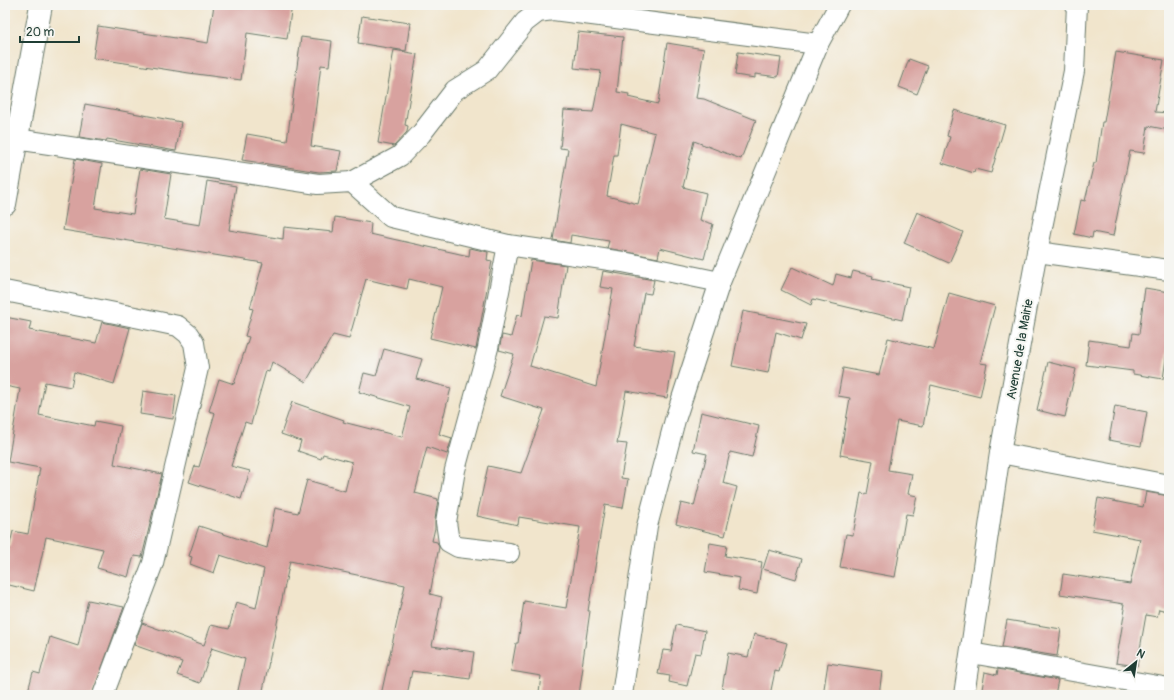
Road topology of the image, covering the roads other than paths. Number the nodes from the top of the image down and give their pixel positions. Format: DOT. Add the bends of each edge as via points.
graph roads {
  1 [pos="41,5"];
  2 [pos="839,5"];
  3 [pos="1077,5"];
  4 [pos="818,44"];
  5 [pos="16,139"];
  6 [pos="352,182"];
  7 [pos="5,204"];
  8 [pos="508,245"];
  9 [pos="1037,252"];
  10 [pos="1169,270"];
  11 [pos="720,282"];
  12 [pos="5,291"];
  13 [pos="1000,453"];
  14 [pos="1169,486"];
  15 [pos="509,553"];
  16 [pos="970,653"];
  17 [pos="1169,688"];
  18 [pos="103,695"];
  19 [pos="622,695"];
  20 [pos="964,695"];
  1 -- 5 [label="street"];
  2 -- 4 [label="street"];
  3 -- 9 [label="street, Avenue de la Mairie" via="1074,71"];
  4 -- 6 [label="street" via="553,10 538,12 525,22 487,70 455,90 421,134 400,156"];
  4 -- 11 [label="street"];
  5 -- 6 [label="street" via="318,184"];
  5 -- 7 [label="street"];
  6 -- 8 [label="street" via="391,217"];
  8 -- 11 [label="street" via="623,262"];
  8 -- 15 [label="street" via="488,348 455,470 446,522 449,542 458,547"];
  9 -- 10 [label="street"];
  9 -- 13 [label="street, Avenue de la Mairie"];
  11 -- 19 [label="street" via="675,420 647,526"];
  12 -- 18 [label="street" via="178,326 194,343 198,368 153,563"];
  13 -- 14 [label="street"];
  13 -- 16 [label="street, Avenue de la Mairie"];
  16 -- 17 [label="street"];
  16 -- 20 [label="street, Avenue de la Mairie"];
}
